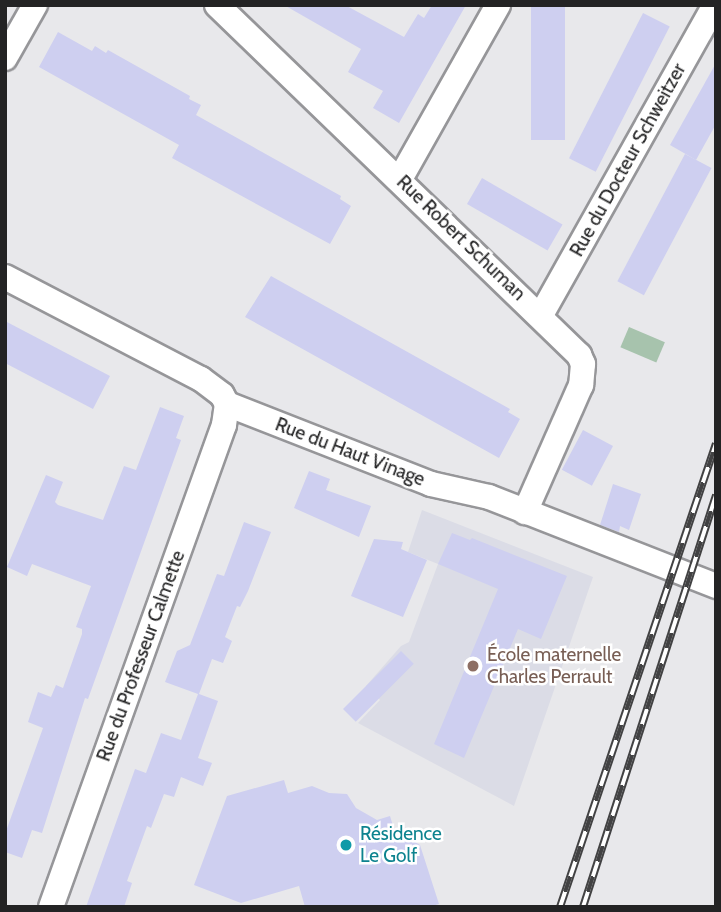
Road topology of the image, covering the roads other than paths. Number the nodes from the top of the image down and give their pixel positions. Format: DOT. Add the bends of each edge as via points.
graph roads {
  1 [pos="35,5"];
  2 [pos="218,5"];
  3 [pos="498,5"];
  4 [pos="715,5"];
  5 [pos="5,58"];
  6 [pos="400,179"];
  7 [pos="5,277"];
  8 [pos="541,315"];
  9 [pos="227,404"];
  10 [pos="525,512"];
  11 [pos="716,586"];
  12 [pos="51,907"];
  1 -- 5 [label="street"];
  2 -- 6 [label="street, Rue Robert Schuman"];
  3 -- 6 [label="street"];
  4 -- 8 [label="street, Rue du Docteur Schweitzer"];
  6 -- 8 [label="street, Rue Robert Schuman"];
  7 -- 9 [label="street, Rue du Haut Vinage" via="201,379"];
  8 -- 10 [label="street, Rue Robert Schuman" via="579,355 583,374"];
  9 -- 10 [label="street, Rue du Haut Vinage" via="431,484 489,497"];
  9 -- 12 [label="street, Rue du Professeur Calmette" via="224,425"];
  10 -- 11 [label="street, Rue du Haut Vinage"];
}
